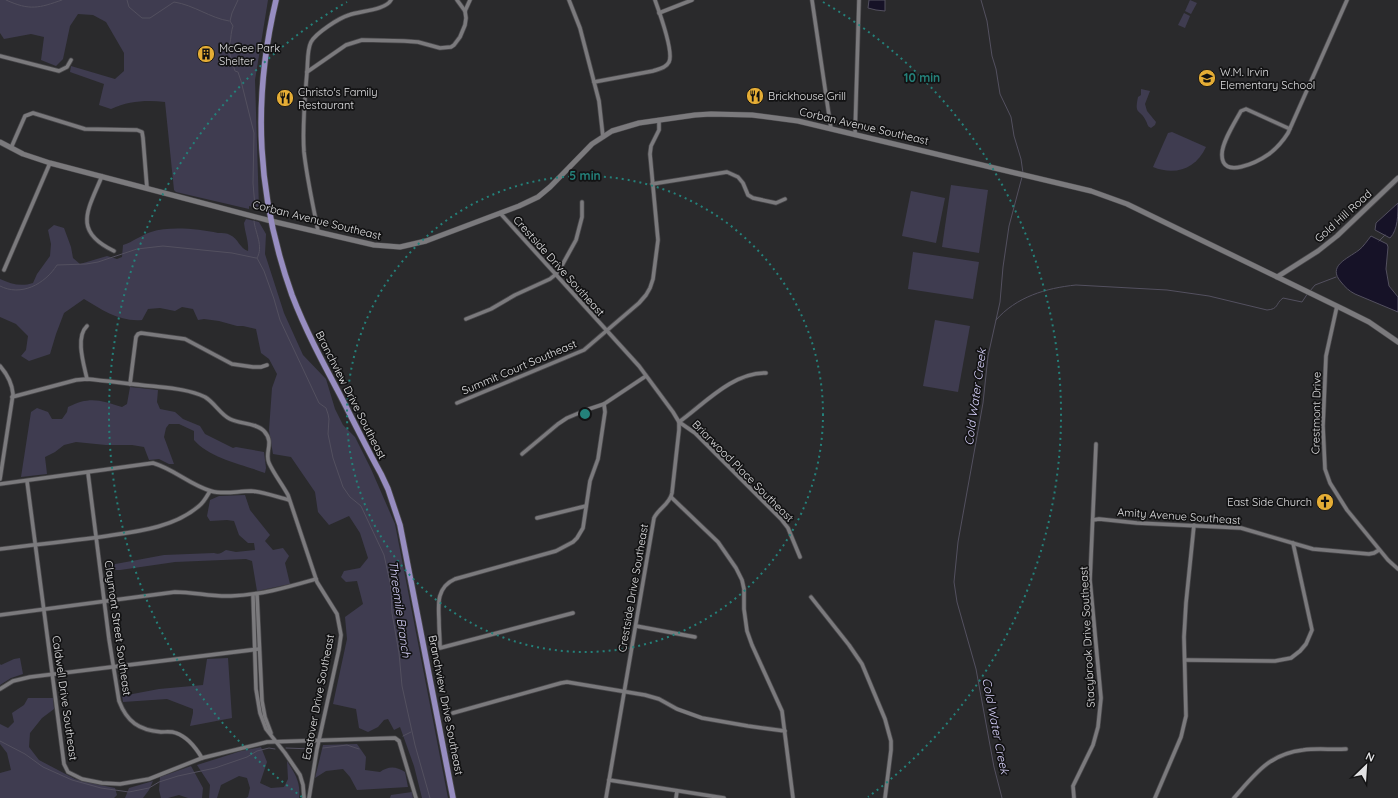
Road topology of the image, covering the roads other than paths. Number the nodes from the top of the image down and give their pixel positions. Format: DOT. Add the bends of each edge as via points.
graph roads {
  1 [pos="276,0"];
  2 [pos="391,0"];
  3 [pos="458,0"];
  4 [pos="470,0"];
  5 [pos="569,0"];
  6 [pos="655,0"];
  7 [pos="692,0"];
  8 [pos="812,0"];
  9 [pos="859,0"];
  10 [pos="1347,0"];
  11 [pos="465,11"];
  12 [pos="659,13"];
  13 [pos="0,56"];
  14 [pos="71,60"];
  15 [pos="307,72"];
  16 [pos="594,82"];
  17 [pos="659,120"];
  18 [pos="831,129"];
  19 [pos="1290,129"];
  20 [pos="855,135"];
  21 [pos="603,137"];
  22 [pos="0,142"];
  23 [pos="11,148"];
  24 [pos="50,163"];
  25 [pos="102,176"];
  26 [pos="1398,178"];
  27 [pos="652,184"];
  28 [pos="147,188"];
  29 [pos="785,199"];
  30 [pos="582,202"];
  31 [pos="500,213"];
  32 [pos="271,221"];
  33 [pos="318,232"];
  34 [pos="114,251"];
  35 [pos="4,270"];
  36 [pos="555,275"];
  37 [pos="1277,277"];
  38 [pos="1337,306"];
  39 [pos="466,319"];
  40 [pos="87,326"];
  41 [pos="606,331"];
  42 [pos="1398,342"];
  43 [pos="267,365"];
  44 [pos="0,366"];
  45 [pos="766,373"];
  46 [pos="646,376"];
  47 [pos="87,379"];
  48 [pos="130,384"];
  49 [pos="12,397"];
  50 [pos="457,403"];
  51 [pos="604,404"];
  52 [pos="679,422"];
  53 [pos="1096,444"];
  54 [pos="522,454"];
  55 [pos="88,473"];
  56 [pos="0,479"];
  57 [pos="27,481"];
  58 [pos="0,484"];
  59 [pos="210,491"];
  60 [pos="672,496"];
  61 [pos="289,500"];
  62 [pos="586,506"];
  63 [pos="537,518"];
  64 [pos="1093,520"];
  65 [pos="1194,525"];
  66 [pos="97,538"];
  67 [pos="1293,543"];
  68 [pos="36,545"];
  69 [pos="0,549"];
  70 [pos="1379,550"];
  71 [pos="800,557"];
  72 [pos="1398,569"];
  73 [pos="316,579"];
  74 [pos="255,594"];
  75 [pos="811,597"];
  76 [pos="105,601"];
  77 [pos="44,609"];
  78 [pos="573,613"];
  79 [pos="0,615"];
  80 [pos="636,626"];
  81 [pos="695,637"];
  82 [pos="257,649"];
  83 [pos="1185,660"];
  84 [pos="114,666"];
  85 [pos="53,674"];
  86 [pos="0,689"];
  87 [pos="624,692"];
  88 [pos="453,712"];
  89 [pos="785,731"];
  90 [pos="319,741"];
  91 [pos="277,742"];
  92 [pos="1346,749"];
  93 [pos="202,758"];
  94 [pos="609,780"];
  95 [pos="677,791"];
  96 [pos="309,797"];
  97 [pos="304,798"];
  98 [pos="416,798"];
  99 [pos="453,798"];
  100 [pos="606,798"];
  101 [pos="676,798"];
  102 [pos="724,798"];
  103 [pos="793,798"];
  104 [pos="885,798"];
  105 [pos="1074,798"];
  106 [pos="1155,798"];
  107 [pos="1234,798"];
  1 -- 32 [label="main road, Branchview Drive Southeast" via="266,51 260,105 262,160"];
  2 -- 15 [label="street" via="387,6 343,17 317,35 311,43"];
  3 -- 11 [label="street"];
  4 -- 11 [label="street"];
  5 -- 16 [label="street" via="580,28"];
  6 -- 12 [label="street"];
  7 -- 12 [label="street"];
  8 -- 18 [label="street"];
  9 -- 20 [label="street"];
  10 -- 19 [label="street"];
  11 -- 15 [label="street" via="465,25 460,37 451,47 440,48 404,40 362,40 346,46"];
  12 -- 16 [label="street" via="670,51 668,64 653,71"];
  13 -- 14 [label="street" via="59,71 67,67"];
  15 -- 33 [label="street" via="304,150"];
  16 -- 21 [label="street" via="602,117"];
  17 -- 18 [label="main road, Corban Avenue Southeast" via="695,115 737,114 798,121"];
  17 -- 21 [label="main road, Corban Avenue Southeast" via="622,127"];
  17 -- 27 [label="street, Summit Court Southeast" via="659,130 650,154"];
  18 -- 20 [label="main road, Corban Avenue Southeast"];
  19 -- 19 [label="street" via="1282,143 1270,154 1236,168 1224,163 1222,149 1240,111 1246,109"];
  20 -- 37 [label="main road, Corban Avenue Southeast" via="1091,191 1127,204"];
  21 -- 31 [label="main road, Corban Avenue Southeast" via="586,149 544,192 530,201"];
  22 -- 23 [label="main road, Corban Avenue Southeast"];
  23 -- 24 [label="main road, Corban Avenue Southeast"];
  23 -- 28 [label="street" via="25,116 33,113 85,129 137,130 142,132"];
  24 -- 25 [label="main road, Corban Avenue Southeast"];
  24 -- 35 [label="street"];
  25 -- 28 [label="main road, Corban Avenue Southeast"];
  25 -- 34 [label="street" via="88,210 87,225 95,240"];
  26 -- 37 [label="street, Gold Hill Road" via="1337,236"];
  27 -- 29 [label="street" via="727,172 738,177 748,195 753,198 776,203"];
  27 -- 41 [label="street, Summit Court Southeast" via="658,240 650,288 639,303"];
  28 -- 32 [label="main road, Corban Avenue Southeast"];
  30 -- 36 [label="street" via="582,217 576,240"];
  31 -- 33 [label="main road, Corban Avenue Southeast" via="426,241 400,247 374,246"];
  31 -- 36 [label="street, Crestside Drive Southeast"];
  32 -- 33 [label="main road, Corban Avenue Southeast"];
  32 -- 99 [label="main road, Branchview Drive Southeast" via="292,295 308,332 381,474 395,507 404,540"];
  36 -- 39 [label="street" via="491,310"];
  36 -- 41 [label="street, Crestside Drive Southeast"];
  37 -- 38 [label="main road, Corban Avenue Southeast"];
  38 -- 42 [label="main road, Corban Avenue Southeast" via="1369,322"];
  38 -- 70 [label="street, Crestmont Drive" via="1326,356 1323,426 1325,469 1336,493"];
  40 -- 47 [label="street" via="84,329 81,354"];
  41 -- 46 [label="street, Crestside Drive Southeast"];
  41 -- 50 [label="street, Summit Court Southeast" via="584,350"];
  43 -- 48 [label="street" via="253,367 232,364 185,339 141,333 136,337"];
  44 -- 49 [label="street" via="11,384"];
  45 -- 52 [label="street" via="757,372 727,386"];
  46 -- 51 [label="street"];
  46 -- 52 [label="street, Crestside Drive Southeast"];
  47 -- 48 [label="street, Eastover Drive Southeast"];
  47 -- 49 [label="street, Eastover Drive Southeast"];
  48 -- 61 [label="street, Eastover Drive Southeast" via="192,392 208,399 229,419 263,430 269,437 269,463"];
  49 -- 56 [label="street"];
  51 -- 54 [label="street" via="567,418"];
  51 -- 62 [label="street" via="598,459 590,481"];
  52 -- 60 [label="street"];
  52 -- 71 [label="street, Briarwood Place Southeast" via="695,433 781,519 788,528"];
  53 -- 64 [label="street, Stacybrook Drive Southeast"];
  55 -- 57 [label="street"];
  55 -- 59 [label="street" via="153,463"];
  55 -- 66 [label="street, Claymont Street Southeast"];
  57 -- 58 [label="street"];
  57 -- 68 [label="street, Caldwell Drive Southeast"];
  59 -- 61 [label="street" via="252,492"];
  59 -- 66 [label="street" via="199,506 176,519 148,529"];
  60 -- 80 [label="street, Crestside Drive Southeast" via="654,518"];
  60 -- 89 [label="street" via="718,542 736,568 744,589 747,631 780,704"];
  61 -- 73 [label="street, Eastover Drive Southeast"];
  62 -- 63 [label="street"];
  62 -- 78 [label="street" via="581,533 568,546 455,579 445,585 438,600 440,648"];
  64 -- 65 [label="street, Amity Avenue Southeast"];
  64 -- 105 [label="street, Stacybrook Drive Southeast" via="1090,580 1101,698 1098,728 1093,745 1072,786"];
  65 -- 67 [label="street, Amity Avenue Southeast" via="1241,528"];
  65 -- 83 [label="street" via="1186,603"];
  66 -- 68 [label="street"];
  66 -- 76 [label="street, Claymont Street Southeast"];
  67 -- 70 [label="street, Amity Avenue Southeast" via="1317,550 1341,552 1370,554"];
  67 -- 83 [label="street" via="1312,630 1300,651 1291,658 1275,660"];
  68 -- 69 [label="street"];
  68 -- 77 [label="street, Caldwell Drive Southeast"];
  70 -- 72 [label="street, Crestmont Drive"];
  73 -- 74 [label="street"];
  73 -- 90 [label="street, Eastover Drive Southeast" via="337,614 341,635"];
  74 -- 76 [label="street" via="224,596 175,592"];
  74 -- 82 [label="street"];
  75 -- 104 [label="street" via="862,664 885,720 892,750"];
  76 -- 77 [label="street"];
  76 -- 84 [label="street, Claymont Street Southeast"];
  77 -- 79 [label="street"];
  77 -- 85 [label="street, Caldwell Drive Southeast"];
  80 -- 81 [label="street"];
  80 -- 87 [label="street, Crestside Drive Southeast"];
  82 -- 84 [label="street"];
  82 -- 91 [label="street" via="263,708 271,734"];
  83 -- 106 [label="street" via="1186,707 1183,730"];
  84 -- 85 [label="street"];
  84 -- 93 [label="street, Claymont Street Southeast" via="119,701 130,721 144,729 173,732 184,736"];
  85 -- 86 [label="street" via="21,678"];
  85 -- 93 [label="street, Caldwell Drive Southeast" via="64,764 72,775 102,784 134,782"];
  87 -- 88 [label="street" via="561,683"];
  87 -- 89 [label="street" via="659,699 702,718"];
  87 -- 94 [label="street, Crestside Drive Southeast"];
  89 -- 103 [label="street"];
  90 -- 91 [label="street, Caldwell Drive Southeast"];
  90 -- 96 [label="street, Eastover Drive Southeast"];
  90 -- 98 [label="street, Caldwell Drive Southeast" via="397,739"];
  91 -- 93 [label="street, Caldwell Drive Southeast" via="253,745"];
  91 -- 97 [label="street" via="300,775"];
  92 -- 107 [label="street" via="1304,750 1277,757 1260,768"];
  94 -- 95 [label="street"];
  94 -- 100 [label="street, Crestside Drive Southeast"];
  95 -- 101 [label="street"];
  95 -- 102 [label="street"];
}
